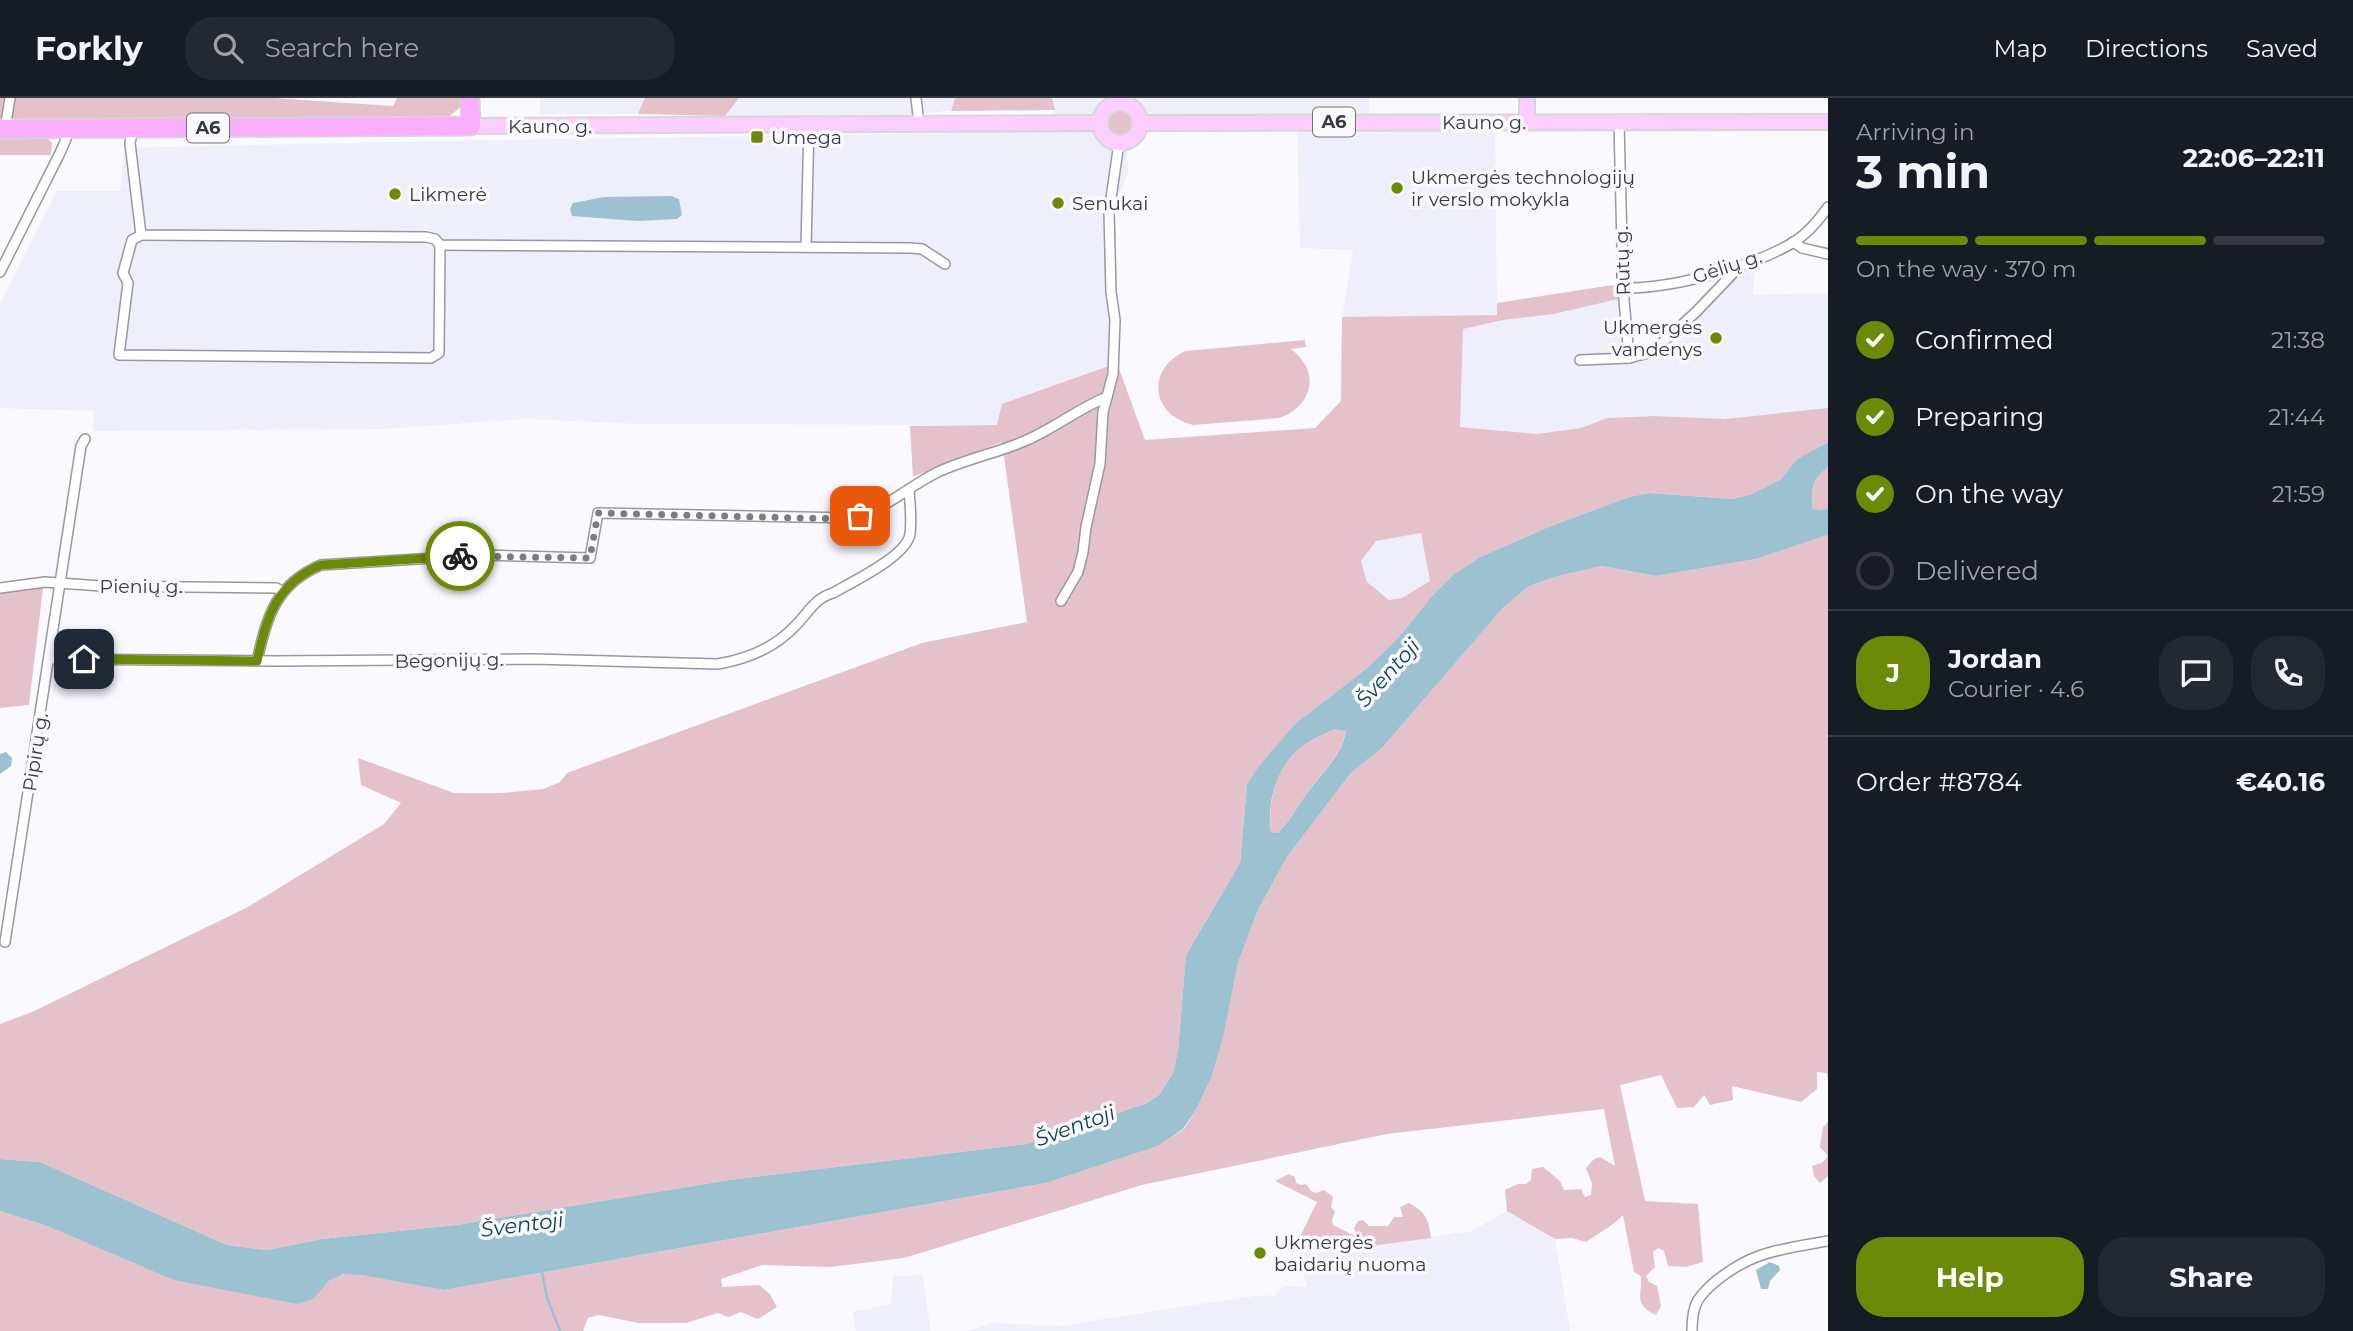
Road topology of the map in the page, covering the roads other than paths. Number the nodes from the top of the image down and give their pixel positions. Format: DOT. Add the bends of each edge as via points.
graph roads {
  1 [pos="10,98"];
  2 [pos="470,98"];
  3 [pos="916,98"];
  4 [pos="1527,98"];
  5 [pos="1126,101"];
  6 [pos="1527,122"];
  7 [pos="1619,122"];
  8 [pos="1828,122"];
  9 [pos="1100,123"];
  10 [pos="1140,123"];
  11 [pos="809,124"];
  12 [pos="919,124"];
  13 [pos="471,126"];
  14 [pos="133,128"];
  15 [pos="2,129"];
  16 [pos="66,129"];
  17 [pos="1119,143"];
  18 [pos="1828,207"];
  19 [pos="141,235"];
  20 [pos="1793,242"];
  21 [pos="440,245"];
  22 [pos="806,247"];
  23 [pos="1828,254"];
  24 [pos="945,264"];
  25 [pos="1740,266"];
  26 [pos="0,272"];
  27 [pos="1623,288"];
  28 [pos="1629,358"];
  29 [pos="1580,360"];
  30 [pos="1107,397"];
  31 [pos="85,439"];
  32 [pos="909,490"];
  33 [pos="59,583"];
  34 [pos="0,588"];
  35 [pos="283,591"];
  36 [pos="1061,601"];
  37 [pos="49,659"];
  38 [pos="257,661"];
  39 [pos="5,942"];
  40 [pos="1828,1241"];
  41 [pos="1692,1331"];
  1 -- 15 [label="street"];
  2 -- 13 [label="highway"];
  3 -- 12 [label="street"];
  4 -- 6 [label="main road"];
  5 -- 9 [label="main road" via="1107,107"];
  5 -- 10 [label="main road"];
  6 -- 7 [label="main road, Kauno g. / A6"];
  6 -- 10 [label="main road, Kauno g. / A6"];
  7 -- 8 [label="main road, Kauno g. / A6"];
  7 -- 27 [label="street, Rūtų g."];
  9 -- 12 [label="main road, Kauno g. / A6"];
  9 -- 17 [label="main road" via="1107,139"];
  10 -- 17 [label="main road" via="1136,136"];
  11 -- 12 [label="main road, Kauno g. / A6"];
  11 -- 13 [label="main road, Kauno g. / A6"];
  11 -- 22 [label="street"];
  13 -- 14 [label="highway, Kauno g. / A6"];
  14 -- 16 [label="highway, Kauno g. / A6"];
  14 -- 19 [label="street" via="130,143"];
  15 -- 16 [label="highway, Kauno g. / A6"];
  16 -- 26 [label="street" via="66,139"];
  17 -- 30 [label="street" via="1109,212 1115,320 1113,374"];
  18 -- 20 [label="street, Gėlių g." via="1814,226"];
  19 -- 21 [label="street" via="426,237"];
  19 -- 21 [label="street" via="132,240 123,272 128,282 119,355 431,358 439,354"];
  20 -- 23 [label="street"];
  20 -- 25 [label="street, Gėlių g."];
  21 -- 22 [label="street"];
  22 -- 24 [label="street" via="922,248"];
  25 -- 27 [label="street, Gėlių g." via="1657,287"];
  25 -- 28 [label="street" via="1652,352"];
  27 -- 28 [label="street, Rūtų g."];
  28 -- 29 [label="street"];
  30 -- 32 [label="street" via="1030,439 939,472"];
  30 -- 36 [label="street" via="1083,552 1078,572"];
  31 -- 33 [label="street, Pipirų g."];
  32 -- 35 [label="street" via="869,513 842,519 598,513 590,558 482,555 321,565 298,576"];
  32 -- 38 [label="street, Begonijų g." via="911,533 904,547 825,595 786,635 757,653 718,664 534,659"];
  33 -- 34 [label="street, Pienių g."];
  33 -- 35 [label="street, Pienių g."];
  33 -- 37 [label="street, Pipirų g."];
  35 -- 38 [label="street" via="264,632"];
  37 -- 38 [label="street, Begonijų g."];
  37 -- 39 [label="street, Pipirų g."];
  40 -- 41 [label="street" via="1757,1256 1743,1264 1697,1301"];
}
